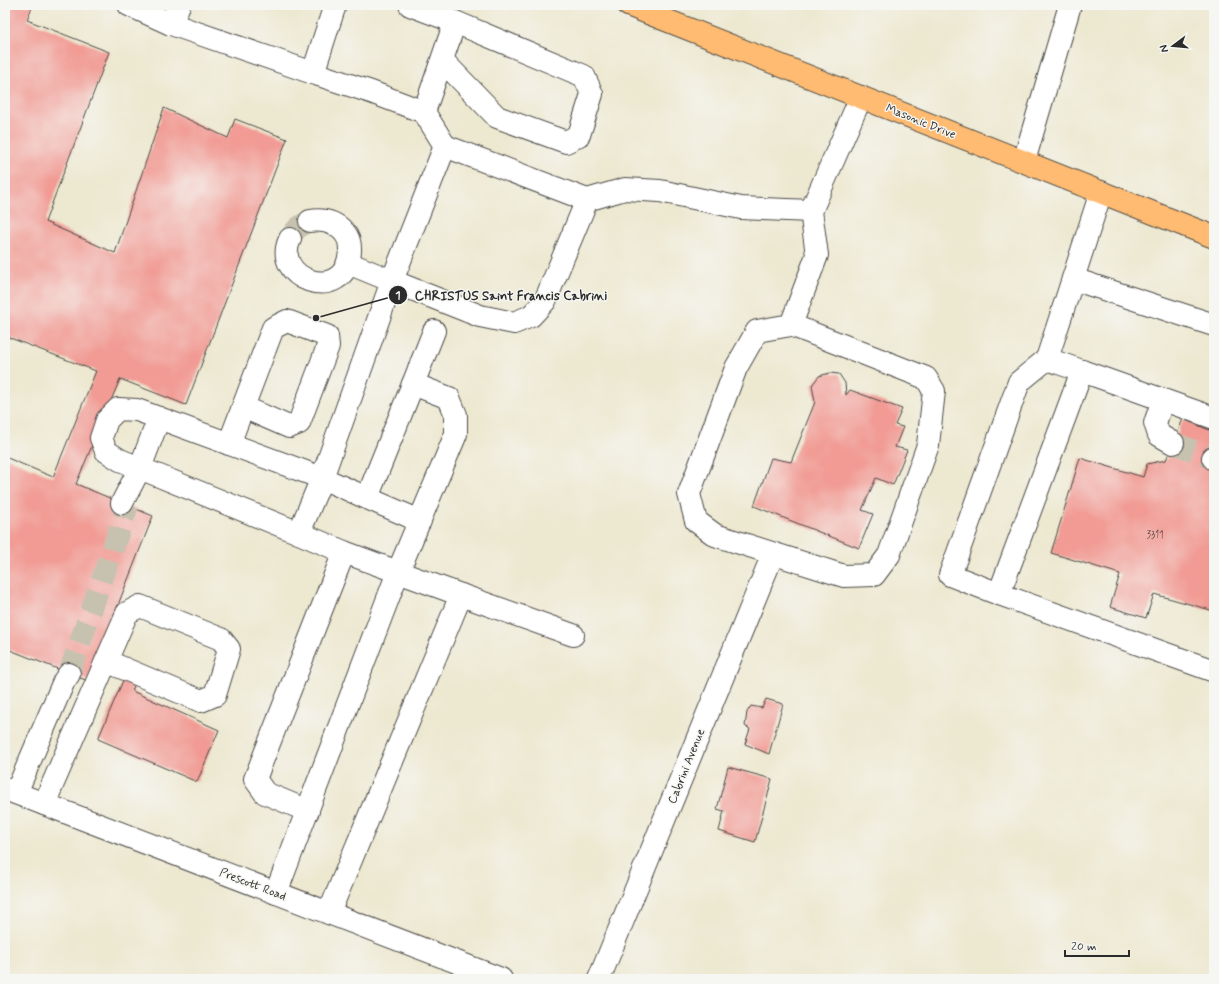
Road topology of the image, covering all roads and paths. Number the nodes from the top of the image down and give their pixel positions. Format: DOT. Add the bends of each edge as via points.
graph roads {
  1 [pos="129,5"];
  2 [pos="335,5"];
  3 [pos="410,5"];
  4 [pos="628,5"];
  5 [pos="1070,5"];
  6 [pos="658,10"];
  7 [pos="175,14"];
  8 [pos="455,22"];
  9 [pos="442,60"];
  10 [pos="313,73"];
  11 [pos="861,97"];
  12 [pos="424,112"];
  13 [pos="445,146"];
  14 [pos="1024,161"];
  15 [pos="1101,192"];
  16 [pos="587,200"];
  17 [pos="810,211"];
  18 [pos="310,221"];
  19 [pos="1214,236"];
  20 [pos="290,239"];
  21 [pos="348,263"];
  22 [pos="1073,279"];
  23 [pos="392,281"];
  24 [pos="791,325"];
  25 [pos="1214,325"];
  26 [pos="434,331"];
  27 [pos="1047,359"];
  28 [pos="1082,371"];
  29 [pos="413,384"];
  30 [pos="1163,400"];
  31 [pos="243,407"];
  32 [pos="159,418"];
  33 [pos="1214,418"];
  34 [pos="1173,443"];
  35 [pos="229,444"];
  36 [pos="140,468"];
  37 [pos="322,478"];
  38 [pos="367,498"];
  39 [pos="125,502"];
  40 [pos="420,521"];
  41 [pos="299,533"];
  42 [pos="344,552"];
  43 [pos="774,554"];
  44 [pos="398,572"];
  45 [pos="462,594"];
  46 [pos="999,594"];
  47 [pos="573,635"];
  48 [pos="106,661"];
  49 [pos="1214,671"];
  50 [pos="65,676"];
  51 [pos="11,791"];
  52 [pos="44,804"];
  53 [pos="308,811"];
  54 [pos="276,893"];
  55 [pos="329,913"];
  56 [pos="501,979"];
  57 [pos="599,979"];
  1 -- 7 [label="street"];
  2 -- 10 [label="street"];
  3 -- 8 [label="street"];
  4 -- 6 [label="main road, Masonic Drive"];
  5 -- 14 [label="street"];
  6 -- 11 [label="main road, Masonic Drive"];
  7 -- 10 [label="street"];
  8 -- 9 [label="street"];
  8 -- 9 [label="street" via="584,76 592,94 579,135 566,142 497,117"];
  9 -- 12 [label="street"];
  10 -- 12 [label="street"];
  11 -- 14 [label="main road, Masonic Drive"];
  11 -- 17 [label="street"];
  12 -- 13 [label="street"];
  13 -- 16 [label="street"];
  13 -- 23 [label="street"];
  14 -- 15 [label="main road, Masonic Drive"];
  15 -- 19 [label="main road, Masonic Drive"];
  15 -- 22 [label="street"];
  16 -- 17 [label="street" via="625,189 660,191 741,208"];
  16 -- 23 [label="street" via="545,301 531,316 514,323 480,316"];
  17 -- 24 [label="street" via="817,255"];
  18 -- 21 [label="street" via="328,221 344,233 349,242"];
  20 -- 21 [label="street" via="290,264 304,280 314,283 335,279"];
  21 -- 23 [label="street"];
  22 -- 25 [label="street"];
  22 -- 27 [label="street"];
  23 -- 37 [label="street"];
  24 -- 43 [label="street" via="757,331 736,368 689,494 696,521 715,535"];
  24 -- 43 [label="street" via="926,378 934,391 928,445 889,556 874,575 844,576"];
  26 -- 29 [label="street"];
  27 -- 28 [label="street"];
  27 -- 46 [label="street" via="1019,382 950,575"];
  28 -- 30 [label="street"];
  28 -- 46 [label="street"];
  29 -- 38 [label="street"];
  29 -- 40 [label="street" via="449,398 456,414 456,434"];
  30 -- 33 [label="street"];
  30 -- 34 [label="street" via="1155,423 1159,434"];
  31 -- 31 [label="street" via="273,328 287,321 328,336 328,346 299,424 289,427"];
  31 -- 35 [label="street"];
  32 -- 35 [label="street"];
  32 -- 36 [label="street"];
  32 -- 36 [label="street" via="137,410 118,409 107,420 101,438 106,451"];
  35 -- 37 [label="street"];
  36 -- 39 [label="street"];
  36 -- 41 [label="street"];
  37 -- 38 [label="street"];
  37 -- 41 [label="street"];
  38 -- 40 [label="street"];
  40 -- 44 [label="street"];
  41 -- 42 [label="street"];
  42 -- 44 [label="street"];
  42 -- 53 [label="street" via="255,778 265,793"];
  43 -- 57 [label="street, Cabrini Avenue"];
  44 -- 45 [label="street"];
  44 -- 53 [label="street"];
  45 -- 47 [label="street"];
  45 -- 55 [label="street"];
  46 -- 49 [label="street"];
  48 -- 48 [label="street" via="127,613 140,606 221,639 229,649 215,695 201,701"];
  48 -- 52 [label="street"];
  50 -- 51 [label="street"];
  51 -- 52 [label="street, Prescott Road"];
  52 -- 54 [label="street, Prescott Road"];
  53 -- 54 [label="street"];
  54 -- 55 [label="street, Prescott Road"];
  55 -- 56 [label="street, Prescott Road"];
}
